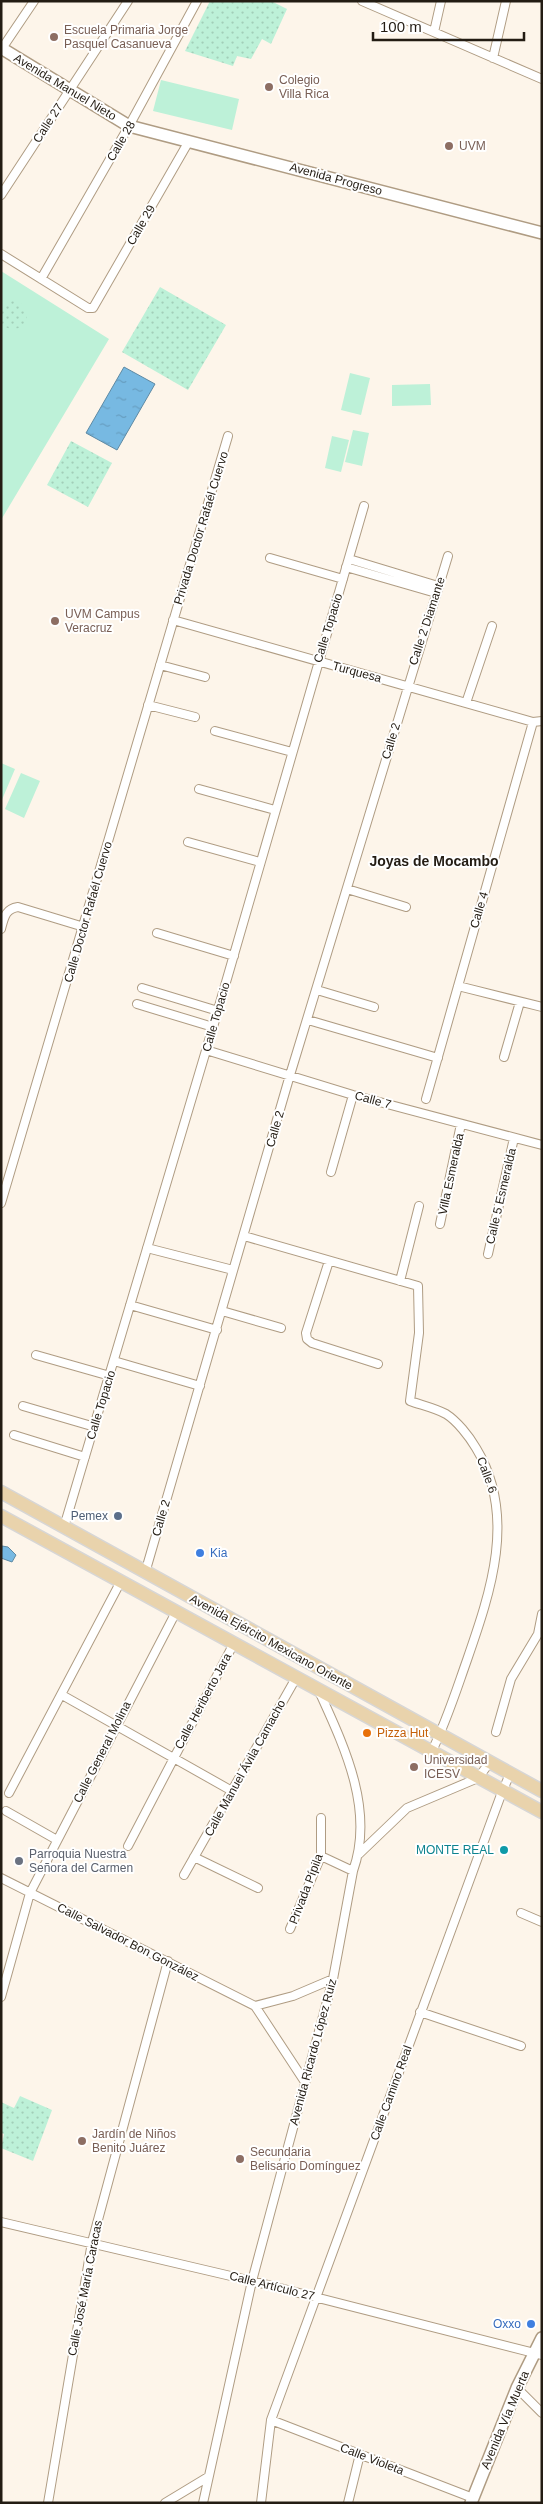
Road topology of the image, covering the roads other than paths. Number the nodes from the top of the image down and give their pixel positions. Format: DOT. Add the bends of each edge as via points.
graph roads {
  1 [pos="34,1"];
  2 [pos="128,1"];
  3 [pos="197,1"];
  4 [pos="362,1"];
  5 [pos="441,1"];
  6 [pos="506,1"];
  7 [pos="382,5"];
  8 [pos="434,32"];
  9 [pos="2,49"];
  10 [pos="493,58"];
  11 [pos="542,78"];
  12 [pos="70,90"];
  13 [pos="130,126"];
  14 [pos="189,141"];
  15 [pos="1,195"];
  16 [pos="542,233"];
  17 [pos="1,254"];
  18 [pos="42,279"];
  19 [pos="228,436"];
  20 [pos="364,506"];
  21 [pos="448,556"];
  22 [pos="270,558"];
  23 [pos="347,563"];
  24 [pos="343,579"];
  25 [pos="437,589"];
  26 [pos="173,620"];
  27 [pos="492,626"];
  28 [pos="318,662"];
  29 [pos="160,665"];
  30 [pos="205,677"];
  31 [pos="407,686"];
  32 [pos="466,703"];
  33 [pos="148,705"];
  34 [pos="195,717"];
  35 [pos="542,721"];
  36 [pos="533,722"];
  37 [pos="214,731"];
  38 [pos="292,752"];
  39 [pos="199,789"];
  40 [pos="275,810"];
  41 [pos="188,842"];
  42 [pos="260,862"];
  43 [pos="347,889"];
  44 [pos="406,907"];
  45 [pos="84,927"];
  46 [pos="1,929"];
  47 [pos="158,933"];
  48 [pos="234,956"];
  49 [pos="458,986"];
  50 [pos="142,988"];
  51 [pos="317,990"];
  52 [pos="520,1002"];
  53 [pos="137,1004"];
  54 [pos="374,1007"];
  55 [pos="542,1007"];
  56 [pos="218,1010"];
  57 [pos="308,1020"];
  58 [pos="213,1027"];
  59 [pos="206,1050"];
  60 [pos="504,1057"];
  61 [pos="438,1058"];
  62 [pos="290,1075"];
  63 [pos="353,1095"];
  64 [pos="426,1099"];
  65 [pos="461,1124"];
  66 [pos="514,1138"];
  67 [pos="542,1145"];
  68 [pos="331,1172"];
  69 [pos="1,1203"];
  70 [pos="420,1206"];
  71 [pos="440,1224"];
  72 [pos="244,1236"];
  73 [pos="147,1248"];
  74 [pos="488,1254"];
  75 [pos="329,1261"];
  76 [pos="233,1270"];
  77 [pos="400,1281"];
  78 [pos="130,1306"];
  79 [pos="222,1311"];
  80 [pos="281,1328"];
  81 [pos="217,1330"];
  82 [pos="36,1355"];
  83 [pos="114,1361"];
  84 [pos="378,1364"];
  85 [pos="110,1376"];
  86 [pos="200,1386"];
  87 [pos="23,1406"];
  88 [pos="94,1427"];
  89 [pos="14,1435"];
  90 [pos="86,1457"];
  91 [pos="1,1492"];
  92 [pos="1,1516"];
  93 [pos="64,1527"];
  94 [pos="145,1573"];
  95 [pos="121,1581"];
  96 [pos="176,1612"];
  97 [pos="542,1614"];
  98 [pos="234,1643"];
  99 [pos="296,1678"];
  100 [pos="319,1690"];
  101 [pos="62,1695"];
  102 [pos="116,1725"];
  103 [pos="496,1732"];
  104 [pos="440,1735"];
  105 [pos="431,1753"];
  106 [pos="173,1758"];
  107 [pos="490,1762"];
  108 [pos="510,1774"];
  109 [pos="478,1778"];
  110 [pos="232,1791"];
  111 [pos="542,1791"];
  112 [pos="502,1792"];
  113 [pos="9,1793"];
  114 [pos="6,1812"];
  115 [pos="542,1812"];
  116 [pos="321,1818"];
  117 [pos="57,1840"];
  118 [pos="128,1846"];
  119 [pos="359,1854"];
  120 [pos="321,1856"];
  121 [pos="194,1858"];
  122 [pos="353,1871"];
  123 [pos="184,1875"];
  124 [pos="1,1878"];
  125 [pos="258,1888"];
  126 [pos="30,1893"];
  127 [pos="521,1913"];
  128 [pos="542,1922"];
  129 [pos="290,1930"];
  130 [pos="168,1961"];
  131 [pos="333,1979"];
  132 [pos="1,1997"];
  133 [pos="255,2006"];
  134 [pos="420,2012"];
  135 [pos="521,2046"];
  136 [pos="305,2082"];
  137 [pos="1,2222"];
  138 [pos="92,2242"];
  139 [pos="252,2281"];
  140 [pos="315,2298"];
  141 [pos="542,2338"];
  142 [pos="538,2354"];
  143 [pos="517,2388"];
  144 [pos="542,2413"];
  145 [pos="270,2420"];
  146 [pos="360,2454"];
  147 [pos="208,2477"];
  148 [pos="472,2500"];
  149 [pos="48,2503"];
  150 [pos="165,2503"];
  151 [pos="203,2503"];
  152 [pos="261,2503"];
  153 [pos="348,2503"];
  1 -- 9 [label="street"];
  2 -- 12 [label="street, Calle 27"];
  3 -- 13 [label="street, Calle 28"];
  4 -- 7 [label="street"];
  5 -- 8 [label="street"];
  6 -- 10 [label="street"];
  7 -- 8 [label="street"];
  8 -- 10 [label="street"];
  9 -- 12 [label="street, Avenida Manuel Nieto"];
  10 -- 11 [label="street"];
  12 -- 13 [label="street, Avenida Manuel Nieto"];
  12 -- 15 [label="street, Calle 27"];
  13 -- 14 [label="street, Avenida Progreso"];
  13 -- 18 [label="street, Calle 28"];
  14 -- 16 [label="street, Avenida Progreso"];
  14 -- 18 [label="street, Calle 29" via="93,308"];
  17 -- 18 [label="street"];
  19 -- 26 [label="street, Privada Doctor Rafaél Cuervo"];
  20 -- 23 [label="street, Calle Topacio"];
  21 -- 25 [label="street, Calle 2 Diamante"];
  22 -- 24 [label="street"];
  23 -- 24 [label="street, Calle Topacio"];
  23 -- 25 [label="street"];
  24 -- 28 [label="street, Calle Topacio"];
  25 -- 31 [label="street, Calle 2 Diamante"];
  26 -- 28 [label="street, Turquesa"];
  26 -- 29 [label="street, Calle Doctor Rafaél Cuervo"];
  27 -- 32 [label="street"];
  28 -- 31 [label="street, Turquesa"];
  28 -- 38 [label="street, Calle Topacio"];
  29 -- 30 [label="street"];
  29 -- 33 [label="street, Calle Doctor Rafaél Cuervo"];
  31 -- 32 [label="street, Turquesa"];
  31 -- 43 [label="street, Calle 2"];
  32 -- 36 [label="street, Turquesa"];
  33 -- 34 [label="street"];
  33 -- 45 [label="street, Calle Doctor Rafaél Cuervo"];
  35 -- 36 [label="street, Turquesa"];
  36 -- 49 [label="street, Calle 4"];
  37 -- 38 [label="street"];
  38 -- 40 [label="street, Calle Topacio"];
  39 -- 40 [label="street"];
  40 -- 42 [label="street, Calle Topacio"];
  41 -- 42 [label="street"];
  42 -- 48 [label="street, Calle Topacio"];
  43 -- 44 [label="street"];
  43 -- 51 [label="street, Calle 2"];
  45 -- 46 [label="street" via="10,908"];
  45 -- 69 [label="street, Calle Doctor Rafaél Cuervo"];
  47 -- 48 [label="street"];
  48 -- 56 [label="street, Calle Topacio"];
  49 -- 52 [label="street"];
  49 -- 61 [label="street, Calle 4"];
  50 -- 56 [label="street"];
  51 -- 54 [label="street"];
  51 -- 57 [label="street, Calle 2"];
  52 -- 55 [label="street"];
  52 -- 60 [label="street"];
  53 -- 58 [label="street"];
  56 -- 58 [label="street, Calle Topacio"];
  57 -- 61 [label="street"];
  57 -- 62 [label="street, Calle 2"];
  58 -- 59 [label="street, Calle Topacio"];
  59 -- 62 [label="street, Calle 7"];
  59 -- 73 [label="street, Calle Topacio"];
  61 -- 64 [label="street, Calle 4"];
  62 -- 63 [label="street, Calle 7"];
  62 -- 72 [label="street, Calle 2"];
  63 -- 65 [label="street, Calle 7"];
  63 -- 68 [label="street"];
  65 -- 66 [label="street, Calle 7"];
  65 -- 71 [label="street, Villa Esmeralda"];
  66 -- 67 [label="street, Calle 7"];
  66 -- 74 [label="street, Calle 5 Esmeralda"];
  70 -- 77 [label="street"];
  72 -- 75 [label="street, Calle 6"];
  72 -- 76 [label="street, Calle 2"];
  73 -- 76 [label="street"];
  73 -- 78 [label="street, Calle Topacio"];
  75 -- 77 [label="street, Calle 6"];
  75 -- 84 [label="street" via="306,1332 307,1340"];
  76 -- 79 [label="street, Calle 2"];
  77 -- 104 [label="street, Calle 6" via="418,1286 419,1333 410,1401 446,1414 470,1438 485,1462 499,1513 498,1542 489,1589"];
  78 -- 81 [label="street"];
  78 -- 83 [label="street, Calle Topacio"];
  79 -- 80 [label="street"];
  79 -- 81 [label="street, Calle 2"];
  81 -- 86 [label="street, Calle 2"];
  82 -- 85 [label="street"];
  83 -- 85 [label="street, Calle Topacio"];
  83 -- 86 [label="street"];
  85 -- 88 [label="street, Calle Topacio"];
  86 -- 94 [label="street, Calle 2"];
  87 -- 88 [label="street"];
  88 -- 90 [label="street, Calle Topacio"];
  89 -- 90 [label="street"];
  90 -- 93 [label="street, Calle Topacio"];
  91 -- 93 [label="main road, Avenida Ejército Mexicano Oriente"];
  92 -- 95 [label="main road, Avenida Ejército Mexicano Oriente"];
  93 -- 94 [label="main road, Avenida Ejército Mexicano Oriente"];
  94 -- 104 [label="main road, Avenida Ejército Mexicano Oriente"];
  95 -- 96 [label="main road, Avenida Ejército Mexicano Oriente"];
  95 -- 101 [label="street"];
  96 -- 98 [label="main road, Avenida Ejército Mexicano Oriente"];
  96 -- 102 [label="street, Calle General Molina"];
  97 -- 103 [label="street" via="538,1634 511,1679"];
  98 -- 99 [label="main road, Avenida Ejército Mexicano Oriente"];
  98 -- 106 [label="street, Calle Heriberto Jara"];
  99 -- 100 [label="main road, Avenida Ejército Mexicano Oriente"];
  99 -- 110 [label="street, Calle Manuel Ávila Camacho"];
  100 -- 105 [label="main road, Avenida Ejército Mexicano Oriente"];
  100 -- 119 [label="street, Avenida Ricardo López Ruiz" via="354,1777 360,1819"];
  101 -- 102 [label="street"];
  101 -- 113 [label="street"];
  102 -- 106 [label="street"];
  102 -- 117 [label="street, Calle General Molina"];
  104 -- 105 [label="street, Calle 6"];
  104 -- 107 [label="main road, Avenida Ejército Mexicano Oriente"];
  105 -- 109 [label="main road, Avenida Ejército Mexicano Oriente"];
  106 -- 110 [label="street"];
  106 -- 118 [label="street, Calle Heriberto Jara"];
  107 -- 108 [label="main road, Avenida Ejército Mexicano Oriente"];
  107 -- 109 [label="street"];
  108 -- 111 [label="main road, Avenida Ejército Mexicano Oriente"];
  108 -- 112 [label="street, Calle Camino Real"];
  109 -- 112 [label="main road, Avenida Ejército Mexicano Oriente"];
  109 -- 119 [label="street" via="407,1808"];
  110 -- 121 [label="street, Calle Manuel Ávila Camacho"];
  112 -- 115 [label="main road, Avenida Ejército Mexicano Oriente"];
  112 -- 134 [label="street, Calle Camino Real"];
  114 -- 117 [label="street"];
  116 -- 120 [label="street, Privada Pípila"];
  117 -- 126 [label="street, Calle General Molina"];
  119 -- 122 [label="street, Avenida Ricardo López Ruiz"];
  120 -- 122 [label="street"];
  120 -- 129 [label="street, Privada Pípila"];
  121 -- 123 [label="street, Calle Manuel Ávila Camacho"];
  121 -- 125 [label="street"];
  122 -- 131 [label="street, Avenida Ricardo López Ruiz"];
  124 -- 126 [label="street, Calle Salvador Bon González"];
  126 -- 130 [label="street, Calle Salvador Bon González"];
  126 -- 132 [label="street, Calle General Molina"];
  127 -- 128 [label="street"];
  130 -- 133 [label="street, Calle Salvador Bon González"];
  130 -- 138 [label="street, Calle José María Caracas"];
  131 -- 133 [label="street" via="292,1996"];
  131 -- 136 [label="street, Avenida Ricardo López Ruiz"];
  133 -- 136 [label="street, Calle Salvador Bon González"];
  134 -- 135 [label="street"];
  134 -- 140 [label="street, Calle Camino Real"];
  136 -- 139 [label="street, Avenida Ricardo López Ruiz"];
  137 -- 138 [label="street, Calle Artículo 27"];
  138 -- 139 [label="street, Calle Artículo 27"];
  138 -- 149 [label="street, Calle José María Caracas"];
  139 -- 140 [label="street, Calle Artículo 27"];
  139 -- 147 [label="street, Avenida Ricardo López Ruiz"];
  140 -- 142 [label="street, Calle Artículo 27"];
  140 -- 145 [label="street, Calle Camino Real"];
  141 -- 142 [label="street, Avenida Vía Muerta"];
  142 -- 143 [label="street, Avenida Vía Muerta"];
  143 -- 144 [label="street"];
  143 -- 148 [label="street, Avenida Vía Muerta"];
  145 -- 146 [label="street, Calle Violeta"];
  145 -- 152 [label="street, Calle Camino Real"];
  146 -- 148 [label="street, Calle Violeta"];
  146 -- 153 [label="street"];
  147 -- 150 [label="street"];
  147 -- 151 [label="street, Avenida Ricardo López Ruiz"];
}
